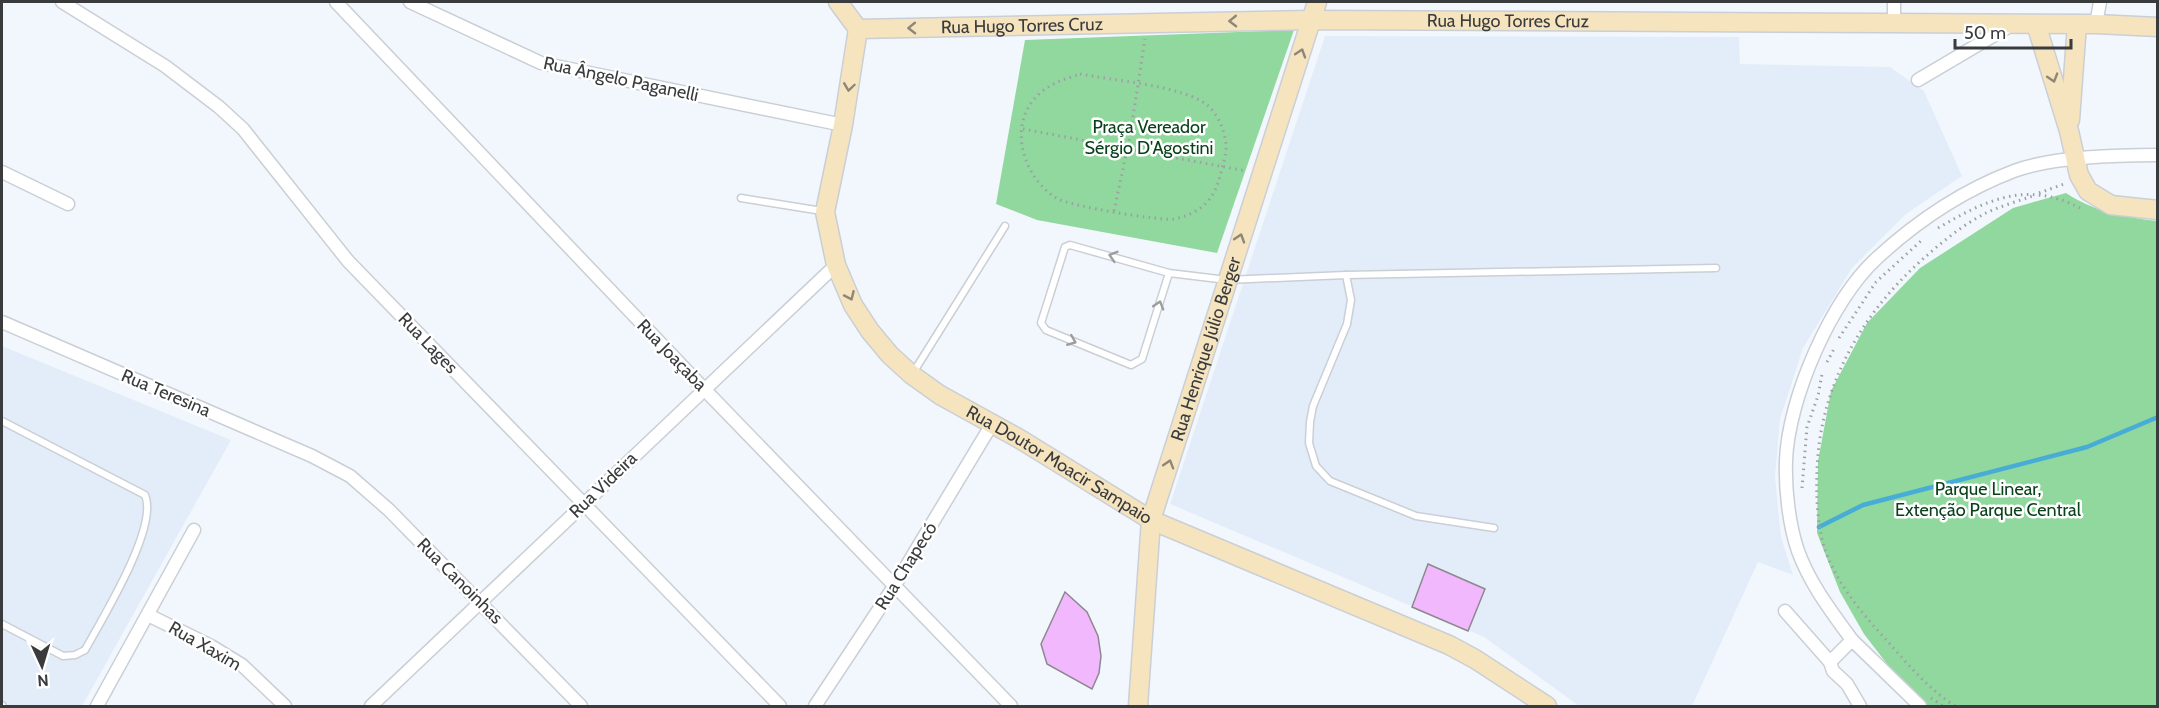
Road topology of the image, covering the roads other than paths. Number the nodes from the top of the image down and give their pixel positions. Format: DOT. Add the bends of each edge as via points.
graph roads {
  1 [pos="62,2"];
  2 [pos="336,2"];
  3 [pos="411,2"];
  4 [pos="838,2"];
  5 [pos="1317,2"];
  6 [pos="1894,2"];
  7 [pos="2100,2"];
  8 [pos="1312,20"];
  9 [pos="1894,23"];
  10 [pos="2014,24"];
  11 [pos="2036,24"];
  12 [pos="2087,24"];
  13 [pos="2157,27"];
  14 [pos="858,29"];
  15 [pos="1918,80"];
  16 [pos="843,125"];
  17 [pos="2069,131"];
  18 [pos="2157,155"];
  19 [pos="2077,167"];
  20 [pos="2,172"];
  21 [pos="741,198"];
  22 [pos="68,204"];
  23 [pos="2157,210"];
  24 [pos="825,212"];
  25 [pos="1005,226"];
  26 [pos="836,265"];
  27 [pos="1716,268"];
  28 [pos="1169,273"];
  29 [pos="1346,274"];
  30 [pos="1227,280"];
  31 [pos="2,322"];
  32 [pos="912,375"];
  33 [pos="704,389"];
  34 [pos="2,421"];
  35 [pos="992,424"];
  36 [pos="331,465"];
  37 [pos="584,504"];
  38 [pos="1152,520"];
  39 [pos="1494,528"];
  40 [pos="194,530"];
  41 [pos="895,585"];
  42 [pos="481,602"];
  43 [pos="1785,611"];
  44 [pos="148,615"];
  45 [pos="2,624"];
  46 [pos="1852,640"];
  47 [pos="1830,662"];
  48 [pos="1924,702"];
  49 [pos="97,706"];
  50 [pos="285,706"];
  51 [pos="371,706"];
  52 [pos="581,706"];
  53 [pos="780,706"];
  54 [pos="815,706"];
  55 [pos="1011,706"];
  56 [pos="1138,706"];
  57 [pos="1547,706"];
  58 [pos="1860,706"];
  1 -- 37 [label="street, Rua Lages" via="165,66 243,129 348,261"];
  2 -- 33 [label="street, Rua Joaçaba"];
  3 -- 16 [label="street, Rua Ângelo Paganelli" via="541,63"];
  4 -- 14 [label="street"];
  5 -- 8 [label="street, Rua Henrique Júlio Berger"];
  6 -- 9 [label="street"];
  7 -- 12 [label="street"];
  8 -- 9 [label="street, Rua Hugo Torres Cruz"];
  8 -- 14 [label="street, Rua Hugo Torres Cruz, one-way"];
  30 -- 8 [label="street, Rua Henrique Júlio Berger, one-way"];
  9 -- 10 [label="street, Rua Hugo Torres Cruz"];
  10 -- 11 [label="street, Rua Hugo Torres Cruz"];
  10 -- 15 [label="street"];
  11 -- 12 [label="street, Rua Hugo Torres Cruz"];
  11 -- 17 [label="street, one-way"];
  12 -- 13 [label="street, Rua Hugo Torres Cruz"];
  12 -- 17 [label="street"];
  14 -- 16 [label="street, Rua Doutor Moacir Sampaio, one-way"];
  16 -- 24 [label="street, Rua Doutor Moacir Sampaio"];
  17 -- 19 [label="street"];
  18 -- 19 [label="street"];
  19 -- 23 [label="street" via="2088,191 2098,200"];
  19 -- 46 [label="street" via="2016,170 1984,183 1926,218 1875,259 1840,304 1809,364 1791,428 1786,461 1787,496 1798,550 1816,591"];
  20 -- 22 [label="street"];
  21 -- 24 [label="lane"];
  24 -- 26 [label="street, Rua Doutor Moacir Sampaio"];
  25 -- 32 [label="lane"];
  26 -- 32 [label="street, Rua Doutor Moacir Sampaio, one-way" via="853,305 870,331"];
  26 -- 33 [label="street, Rua Videira"];
  27 -- 29 [label="lane"];
  28 -- 28 [label="lane, one-way" via="1070,245 1065,247 1057,266 1041,323 1046,330 1131,365 1138,363"];
  28 -- 30 [label="lane"];
  29 -- 30 [label="lane"];
  29 -- 39 [label="lane" via="1351,300 1347,324 1310,422 1309,443 1316,466 1330,481 1407,513"];
  38 -- 30 [label="street, Rua Henrique Júlio Berger, one-way"];
  31 -- 36 [label="street, Rua Teresina"];
  32 -- 35 [label="street, Rua Doutor Moacir Sampaio"];
  33 -- 37 [label="street, Rua Videira"];
  33 -- 41 [label="street, Rua Joaçaba"];
  34 -- 45 [label="lane" via="145,495 149,512 128,572 85,650 63,656"];
  35 -- 38 [label="street, Rua Doutor Moacir Sampaio"];
  35 -- 41 [label="street, Rua Chapecó"];
  36 -- 42 [label="street, Rua Canoinhas" via="383,503"];
  37 -- 42 [label="street, Rua Videira"];
  37 -- 53 [label="street, Rua Lages"];
  38 -- 56 [label="street, Rua Henrique Júlio Berger"];
  38 -- 57 [label="street, Rua Doutor Moacir Sampaio" via="1449,645"];
  40 -- 44 [label="street"];
  41 -- 54 [label="street, Rua Chapecó"];
  41 -- 55 [label="street, Rua Joaçaba"];
  42 -- 51 [label="street, Rua Videira"];
  42 -- 52 [label="street, Rua Canoinhas"];
  43 -- 47 [label="street"];
  44 -- 49 [label="street"];
  44 -- 50 [label="street, Rua Xaxim" via="242,665"];
  46 -- 47 [label="street"];
  46 -- 48 [label="street"];
  47 -- 58 [label="street"];
}
